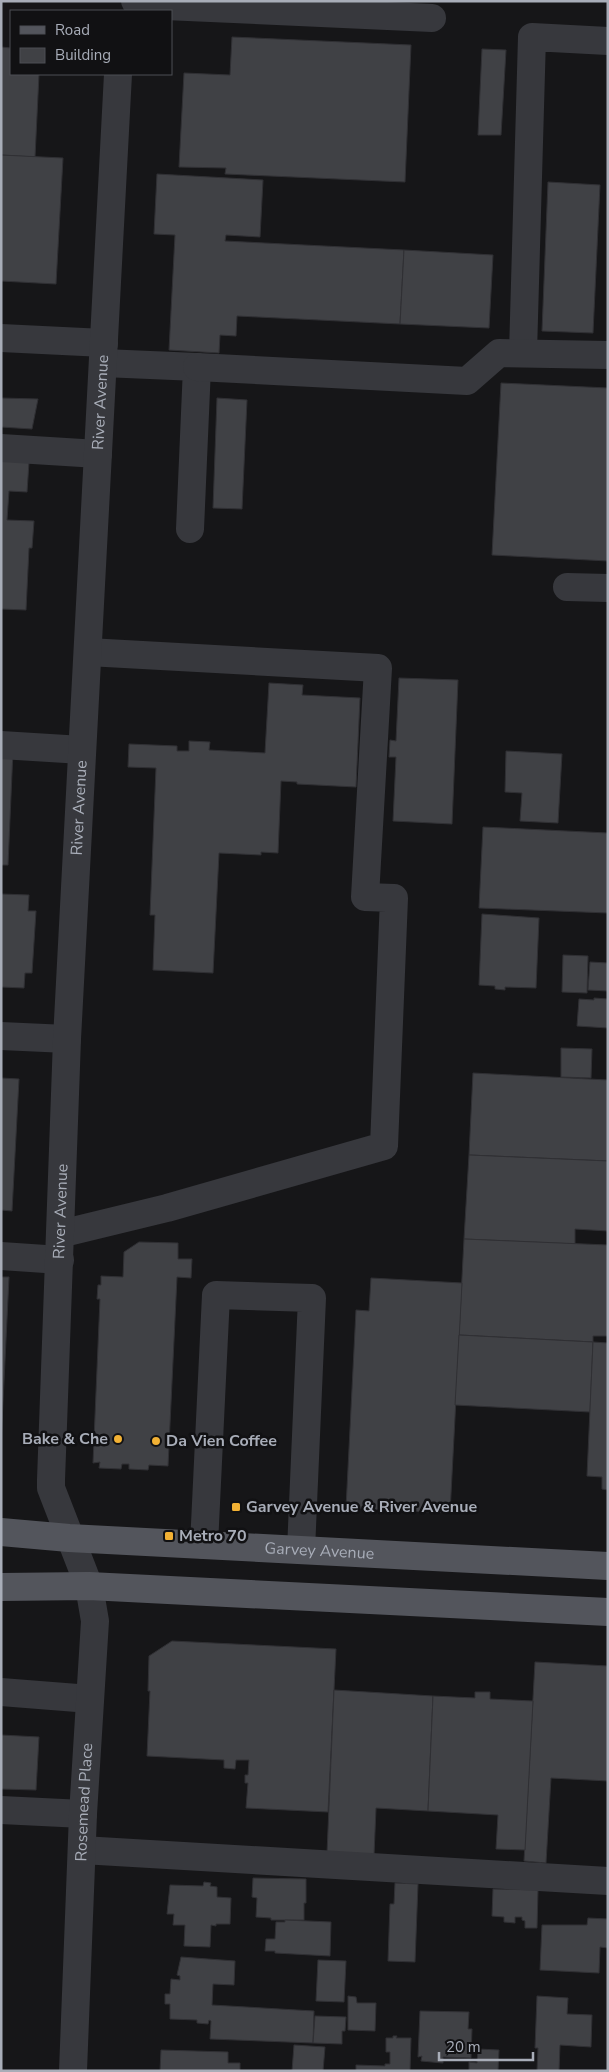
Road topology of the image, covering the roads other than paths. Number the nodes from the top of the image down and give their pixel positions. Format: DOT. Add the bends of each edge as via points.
graph roads {
  1 [pos="135,1"];
  2 [pos="432,18"];
  3 [pos="608,41"];
  4 [pos="118,75"];
  5 [pos="1,338"];
  6 [pos="104,353"];
  7 [pos="523,353"];
  8 [pos="608,355"];
  9 [pos="197,367"];
  10 [pos="1,448"];
  11 [pos="98,454"];
  12 [pos="190,529"];
  13 [pos="567,587"];
  14 [pos="608,588"];
  15 [pos="88,652"];
  16 [pos="1,745"];
  17 [pos="82,750"];
  18 [pos="1,1036"];
  19 [pos="67,1039"];
  20 [pos="60,1247"];
  21 [pos="1,1256"];
  22 [pos="1,1532"];
  23 [pos="70,1538"];
  24 [pos="204,1545"];
  25 [pos="301,1550"];
  26 [pos="608,1566"];
  27 [pos="89,1586"];
  28 [pos="1,1587"];
  29 [pos="608,1612"];
  30 [pos="1,1692"];
  31 [pos="90,1699"];
  32 [pos="1,1810"];
  33 [pos="83,1814"];
  34 [pos="82,1850"];
  35 [pos="608,1880"];
  36 [pos="73,2071"];
  1 -- 2 [label="street" via="165,6"];
  3 -- 7 [label="street" via="532,37"];
  4 -- 6 [label="street, River Avenue"];
  5 -- 6 [label="street"];
  6 -- 9 [label="street"];
  6 -- 11 [label="street, River Avenue"];
  7 -- 8 [label="street"];
  7 -- 9 [label="street" via="499,353 467,381"];
  9 -- 12 [label="street"];
  10 -- 11 [label="street"];
  11 -- 15 [label="street, River Avenue"];
  13 -- 14 [label="street"];
  15 -- 17 [label="street, River Avenue"];
  15 -- 20 [label="street" via="378,668 365,897 394,898 384,1146 167,1208"];
  16 -- 17 [label="street"];
  17 -- 19 [label="street, River Avenue"];
  18 -- 19 [label="street"];
  19 -- 20 [label="street, River Avenue"];
  20 -- 21 [label="street"];
  20 -- 23 [label="street, River Avenue" via="51,1488"];
  22 -- 23 [label="main road, Garvey Avenue"];
  23 -- 24 [label="main road, Garvey Avenue"];
  23 -- 27 [label="street, Rosemead Place"];
  24 -- 25 [label="main road, Garvey Avenue"];
  24 -- 25 [label="street" via="216,1294 312,1298"];
  25 -- 26 [label="main road, Garvey Avenue"];
  27 -- 28 [label="main road"];
  27 -- 29 [label="main road"];
  27 -- 31 [label="street, Rosemead Place" via="95,1621"];
  30 -- 31 [label="street"];
  31 -- 33 [label="street, Rosemead Place"];
  32 -- 33 [label="street"];
  33 -- 34 [label="street, Rosemead Place"];
  34 -- 35 [label="street"];
  34 -- 36 [label="street, Rosemead Place"];
}
